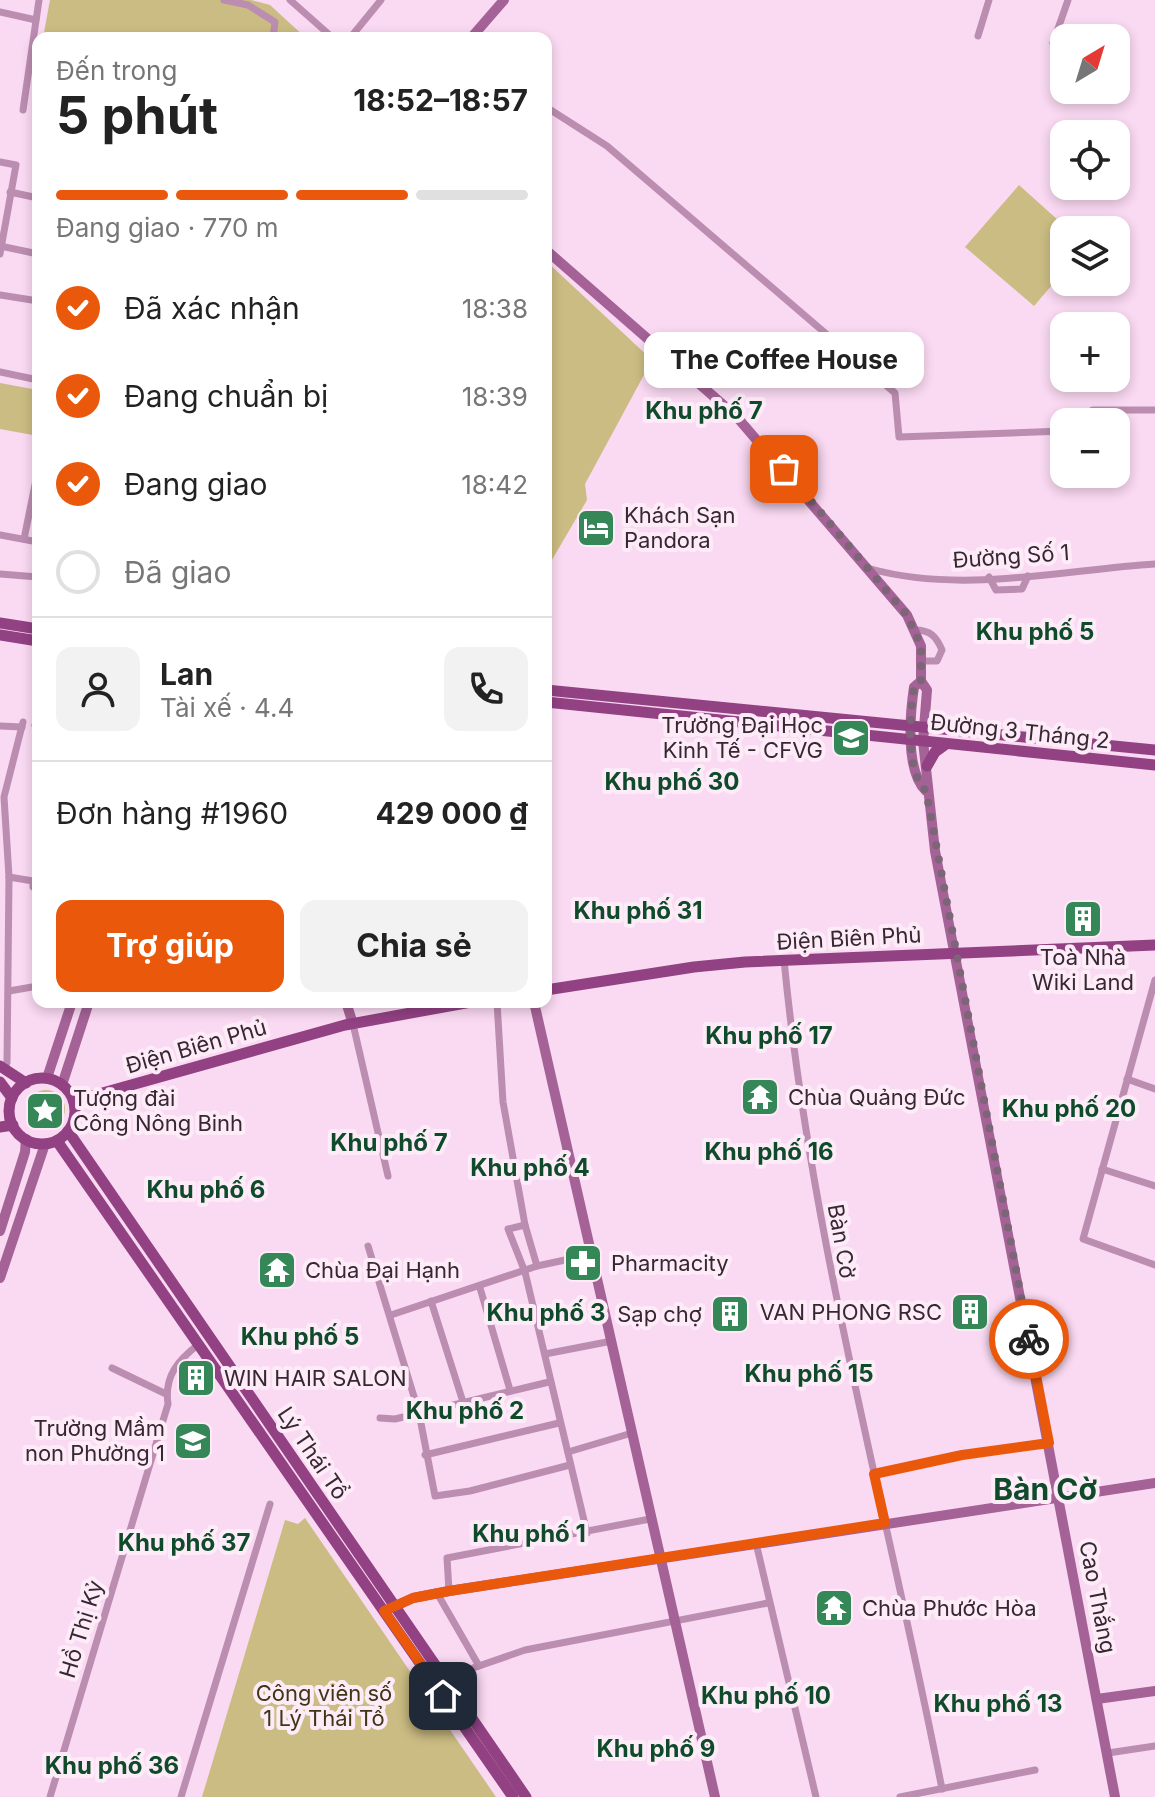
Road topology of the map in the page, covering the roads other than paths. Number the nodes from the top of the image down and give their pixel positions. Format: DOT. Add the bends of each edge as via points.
graph roads {
  1 [pos="39,0"];
  2 [pos="224,0"];
  3 [pos="290,0"];
  4 [pos="381,0"];
  5 [pos="504,0"];
  6 [pos="989,0"];
  7 [pos="1068,0"];
  8 [pos="0,12"];
  9 [pos="36,20"];
  10 [pos="1060,24"];
  11 [pos="34,32"];
  12 [pos="274,32"];
  13 [pos="326,32"];
  14 [pos="355,32"];
  15 [pos="476,32"];
  16 [pos="978,36"];
  17 [pos="32,48"];
  18 [pos="23,110"];
  19 [pos="552,111"];
  20 [pos="0,162"];
  21 [pos="10,192"];
  22 [pos="32,197"];
  23 [pos="0,249"];
  24 [pos="32,253"];
  25 [pos="552,255"];
  26 [pos="0,295"];
  27 [pos="32,300"];
  28 [pos="0,372"];
  29 [pos="32,379"];
  30 [pos="1130,410"];
  31 [pos="1155,410"];
  32 [pos="1050,432"];
  33 [pos="32,500"];
  34 [pos="0,535"];
  35 [pos="24,539"];
  36 [pos="32,541"];
  37 [pos="1155,564"];
  38 [pos="871,569"];
  39 [pos="0,574"];
  40 [pos="1028,576"];
  41 [pos="32,577"];
  42 [pos="989,577"];
  43 [pos="0,623"];
  44 [pos="32,628"];
  45 [pos="915,630"];
  46 [pos="0,635"];
  47 [pos="32,640"];
  48 [pos="923,661"];
  49 [pos="921,681"];
  50 [pos="552,691"];
  51 [pos="552,703"];
  52 [pos="909,725"];
  53 [pos="0,726"];
  54 [pos="923,727"];
  55 [pos="910,740"];
  56 [pos="923,741"];
  57 [pos="946,744"];
  58 [pos="1155,750"];
  59 [pos="1155,765"];
  60 [pos="927,766"];
  61 [pos="926,791"];
  62 [pos="2,797"];
  63 [pos="3,842"];
  64 [pos="6,881"];
  65 [pos="32,881"];
  66 [pos="1155,945"];
  67 [pos="955,953"];
  68 [pos="784,960"];
  69 [pos="1155,980"];
  70 [pos="32,987"];
  71 [pos="552,989"];
  72 [pos="0,993"];
  73 [pos="9,993"];
  74 [pos="70,1008"];
  75 [pos="87,1008"];
  76 [pos="348,1008"];
  77 [pos="439,1008"];
  78 [pos="497,1008"];
  79 [pos="535,1008"];
  80 [pos="1151,1016"];
  81 [pos="353,1024"];
  82 [pos="2,1068"];
  83 [pos="47,1078"];
  84 [pos="1127,1079"];
  85 [pos="0,1082"];
  86 [pos="26,1083"];
  87 [pos="62,1085"];
  88 [pos="1155,1089"];
  89 [pos="12,1098"];
  90 [pos="74,1101"];
  91 [pos="4,1127"];
  92 [pos="68,1131"];
  93 [pos="26,1139"];
  94 [pos="51,1142"];
  95 [pos="1102,1169"];
  96 [pos="388,1176"];
  97 [pos="1155,1186"];
  98 [pos="525,1225"];
  99 [pos="0,1231"];
  100 [pos="368,1246"];
  101 [pos="593,1254"];
  102 [pos="1155,1265"];
  103 [pos="537,1266"];
  104 [pos="525,1272"];
  105 [pos="0,1278"];
  106 [pos="480,1288"];
  107 [pos="431,1301"];
  108 [pos="391,1315"];
  109 [pos="209,1337"];
  110 [pos="612,1341"];
  111 [pos="199,1344"];
  112 [pos="545,1354"];
  113 [pos="112,1368"];
  114 [pos="549,1382"];
  115 [pos="510,1390"];
  116 [pos="166,1394"];
  117 [pos="463,1402"];
  118 [pos="419,1413"];
  119 [pos="380,1418"];
  120 [pos="559,1423"];
  121 [pos="632,1433"];
  122 [pos="1049,1443"];
  123 [pos="568,1452"];
  124 [pos="425,1455"];
  125 [pos="570,1465"];
  126 [pos="874,1474"];
  127 [pos="1155,1483"];
  128 [pos="1059,1496"];
  129 [pos="270,1504"];
  130 [pos="650,1519"];
  131 [pos="885,1523"];
  132 [pos="587,1533"];
  133 [pos="756,1543"];
  134 [pos="659,1560"];
  135 [pos="449,1591"];
  136 [pos="437,1593"];
  137 [pos="768,1603"];
  138 [pos="392,1612"];
  139 [pos="674,1622"];
  140 [pos="479,1666"];
  141 [pos="443,1678"];
  142 [pos="1155,1691"];
  143 [pos="1097,1699"];
  144 [pos="1155,1746"];
  145 [pos="1108,1753"];
  146 [pos="1035,1770"];
  147 [pos="942,1789"];
  148 [pos="50,1797"];
  149 [pos="181,1797"];
  150 [pos="513,1797"];
  151 [pos="526,1797"];
  152 [pos="715,1797"];
  153 [pos="816,1797"];
  154 [pos="900,1797"];
  155 [pos="1115,1797"];
  1 -- 9 [label="street"];
  2 -- 12 [label="street" via="248,5 275,22"];
  3 -- 13 [label="street"];
  4 -- 14 [label="street"];
  5 -- 15 [label="main road"];
  6 -- 16 [label="street"];
  7 -- 10 [label="street"];
  8 -- 9 [label="street"];
  9 -- 11 [label="street"];
  17 -- 18 [label="street"];
  19 -- 32 [label="street" via="598,142 895,393 899,437"];
  20 -- 21 [label="street" via="16,165"];
  21 -- 22 [label="street"];
  21 -- 23 [label="street"];
  23 -- 24 [label="street"];
  25 -- 38 [label="main road, Cao Thắng" via="736,416"];
  26 -- 27 [label="street"];
  28 -- 29 [label="street"];
  30 -- 31 [label="street"];
  33 -- 35 [label="street"];
  34 -- 35 [label="street"];
  35 -- 36 [label="street"];
  37 -- 40 [label="street, Đường Số 1"];
  38 -- 42 [label="street, Đường Số 1" via="910,580"];
  38 -- 45 [label="main road, Cao Thắng"];
  39 -- 41 [label="street"];
  40 -- 42 [label="street, Đường Số 1"];
  40 -- 42 [label="street" via="1022,589 996,590"];
  43 -- 44 [label="main road"];
  45 -- 48 [label="main road, Cao Thắng"];
  45 -- 48 [label="street" via="927,630 942,650 937,661"];
  46 -- 47 [label="main road"];
  48 -- 49 [label="main road, Cao Thắng"];
  49 -- 52 [label="main road, Cao Thắng" via="914,687"];
  49 -- 54 [label="main road, Cao Thắng" via="927,690"];
  50 -- 52 [label="main road, Đường 3 Tháng 2"];
  51 -- 55 [label="main road, Đường 3 Tháng 2"];
  52 -- 54 [label="main road, Đường 3 Tháng 2"];
  52 -- 55 [label="main road, Cao Thắng"];
  53 -- 62 [label="street" via="22,725"];
  54 -- 56 [label="main road, Cao Thắng"];
  54 -- 58 [label="main road, Đường 3 Tháng 2"];
  55 -- 56 [label="main road, Đường 3 Tháng 2"];
  55 -- 61 [label="main road, Cao Thắng" via="918,784"];
  56 -- 57 [label="main road, Đường 3 Tháng 2"];
  56 -- 60 [label="main road, Cao Thắng"];
  57 -- 59 [label="main road, Đường 3 Tháng 2"];
  57 -- 60 [label="main road"];
  60 -- 61 [label="main road, Cao Thắng"];
  61 -- 67 [label="main road, Cao Thắng"];
  62 -- 63 [label="street"];
  63 -- 64 [label="street"];
  64 -- 65 [label="street"];
  64 -- 73 [label="street"];
  66 -- 67 [label="main road, Điện Biên Phủ"];
  67 -- 68 [label="main road, Điện Biên Phủ"];
  67 -- 122 [label="main road, Cao Thắng"];
  68 -- 71 [label="main road, Điện Biên Phủ" via="694,967"];
  68 -- 126 [label="street, Bàn Cờ" via="818,1205"];
  69 -- 80 [label="street"];
  70 -- 73 [label="street"];
  72 -- 73 [label="street"];
  73 -- 82 [label="street" via="7,1063"];
  74 -- 83 [label="main road"];
  75 -- 87 [label="main road"];
  76 -- 81 [label="main road"];
  77 -- 81 [label="main road, Điện Biên Phủ"];
  78 -- 98 [label="street" via="503,1102"];
  79 -- 101 [label="main road"];
  80 -- 84 [label="street"];
  81 -- 90 [label="main road, Điện Biên Phủ"];
  81 -- 96 [label="street"];
  82 -- 86 [label="main road"];
  83 -- 86 [label="main road"];
  83 -- 87 [label="main road"];
  84 -- 88 [label="street"];
  84 -- 95 [label="street"];
  85 -- 89 [label="main road"];
  86 -- 89 [label="main road"];
  87 -- 90 [label="main road"];
  89 -- 91 [label="main road"];
  90 -- 92 [label="main road" via="75,1117"];
  91 -- 93 [label="main road"];
  92 -- 94 [label="main road"];
  92 -- 109 [label="main road, Lý Thái Tổ"];
  93 -- 94 [label="main road"];
  93 -- 99 [label="main road"];
  94 -- 105 [label="main road"];
  94 -- 111 [label="main road, Lý Thái Tổ"];
  95 -- 97 [label="street"];
  95 -- 102 [label="street" via="1083,1239"];
  98 -- 103 [label="street"];
  98 -- 104 [label="street" via="508,1229"];
  100 -- 108 [label="street"];
  101 -- 103 [label="street"];
  101 -- 110 [label="main road"];
  103 -- 104 [label="street"];
  104 -- 106 [label="street"];
  104 -- 112 [label="street"];
  106 -- 107 [label="street"];
  106 -- 115 [label="street"];
  107 -- 108 [label="street"];
  107 -- 117 [label="street"];
  108 -- 118 [label="street"];
  109 -- 111 [label="main road"];
  109 -- 138 [label="main road, Lý Thái Tổ"];
  110 -- 112 [label="street"];
  110 -- 121 [label="main road"];
  111 -- 116 [label="street, Hồ Thị Kỷ" via="175,1364"];
  111 -- 138 [label="main road, Lý Thái Tổ"];
  112 -- 114 [label="street"];
  113 -- 116 [label="street"];
  114 -- 115 [label="street"];
  114 -- 120 [label="street"];
  115 -- 117 [label="street"];
  116 -- 148 [label="street, Hồ Thị Kỷ" via="168,1404"];
  117 -- 118 [label="street"];
  118 -- 119 [label="street"];
  118 -- 124 [label="street"];
  120 -- 123 [label="street"];
  120 -- 124 [label="street"];
  121 -- 123 [label="street"];
  121 -- 130 [label="main road"];
  122 -- 126 [label="street"];
  122 -- 128 [label="main road, Cao Thắng"];
  123 -- 125 [label="street"];
  124 -- 125 [label="street" via="435,1496"];
  125 -- 132 [label="street"];
  126 -- 131 [label="street, Bàn Cờ"];
  127 -- 128 [label="main road"];
  128 -- 131 [label="main road"];
  128 -- 143 [label="main road, Cao Thắng"];
  129 -- 149 [label="street"];
  130 -- 132 [label="street"];
  130 -- 134 [label="main road"];
  131 -- 133 [label="main road"];
  131 -- 147 [label="street, Bàn Cờ"];
  132 -- 135 [label="street" via="447,1558"];
  133 -- 134 [label="main road"];
  133 -- 137 [label="street"];
  134 -- 135 [label="main road"];
  134 -- 139 [label="main road"];
  135 -- 136 [label="main road"];
  136 -- 138 [label="main road"];
  136 -- 140 [label="street"];
  137 -- 139 [label="street"];
  137 -- 153 [label="street"];
  138 -- 141 [label="main road, Lý Thái Tổ"];
  138 -- 150 [label="main road, Lý Thái Tổ"];
  139 -- 140 [label="street" via="525,1650"];
  139 -- 152 [label="main road"];
  140 -- 141 [label="street"];
  141 -- 151 [label="main road, Lý Thái Tổ"];
  142 -- 143 [label="main road"];
  143 -- 145 [label="main road, Cao Thắng"];
  144 -- 145 [label="street"];
  145 -- 155 [label="main road, Cao Thắng"];
  146 -- 147 [label="street"];
  147 -- 154 [label="street"];
}
